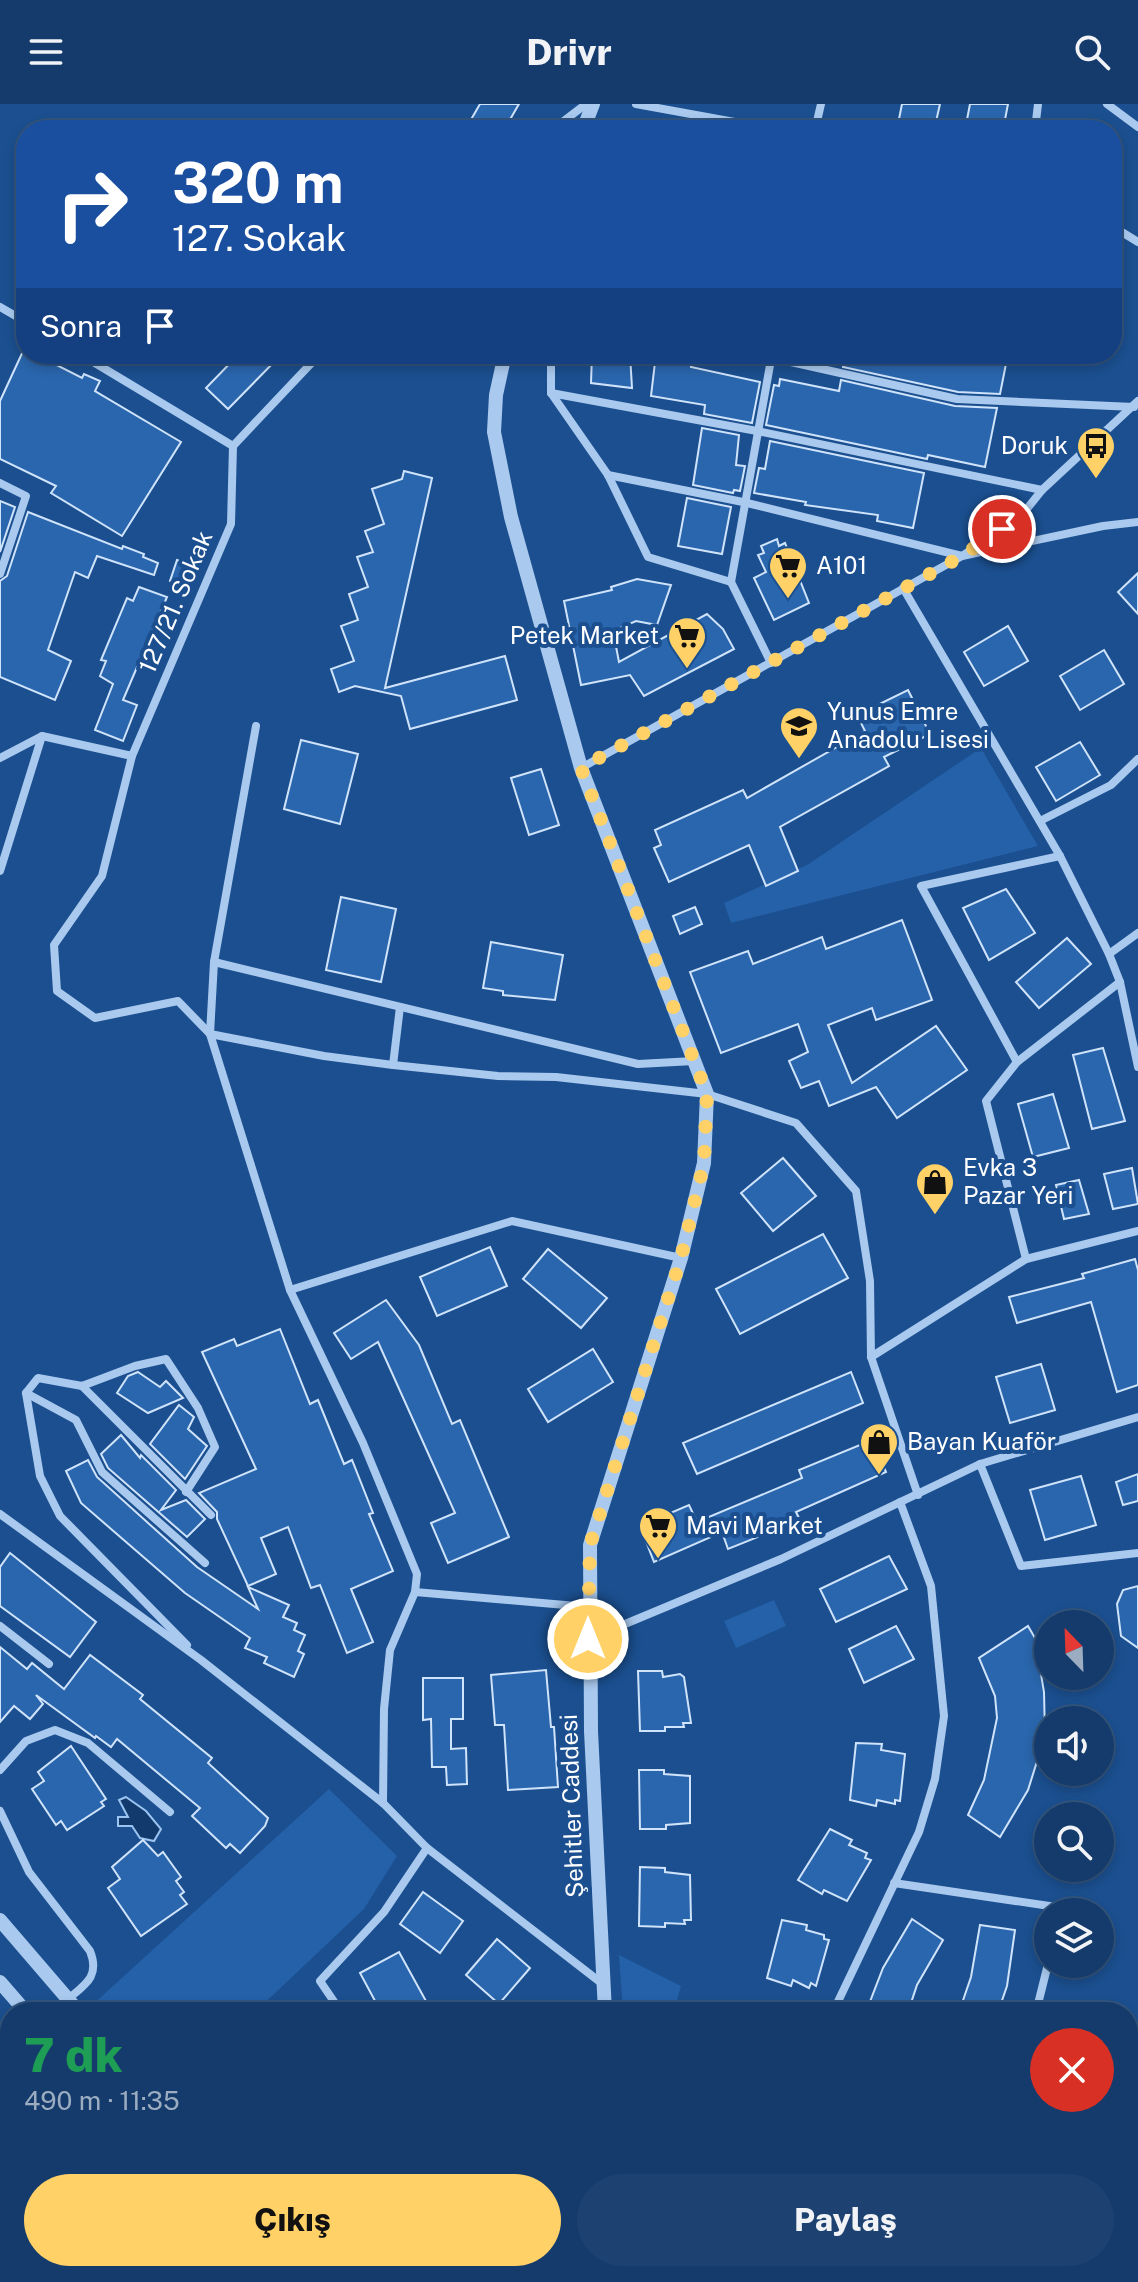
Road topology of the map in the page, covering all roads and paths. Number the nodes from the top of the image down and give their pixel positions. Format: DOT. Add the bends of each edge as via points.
graph roads {
  1 [pos="586,104"];
  2 [pos="636,104"];
  3 [pos="1107,104"];
  4 [pos="565,120"];
  5 [pos="717,120"];
  6 [pos="1138,127"];
  7 [pos="97,364"];
  8 [pos="311,364"];
  9 [pos="503,364"];
  10 [pos="551,364"];
  11 [pos="770,364"];
  12 [pos="806,364"];
  13 [pos="551,393"];
  14 [pos="1136,404"];
  15 [pos="757,431"];
  16 [pos="233,446"];
  17 [pos="608,475"];
  18 [pos="0,483"];
  19 [pos="1042,490"];
  20 [pos="743,502"];
  21 [pos="1138,522"];
  22 [pos="962,556"];
  23 [pos="0,574"];
  24 [pos="731,582"];
  25 [pos="903,588"];
  26 [pos="771,663"];
  27 [pos="256,726"];
  28 [pos="42,736"];
  29 [pos="132,756"];
  30 [pos="0,758"];
  31 [pos="1138,759"];
  32 [pos="581,768"];
  33 [pos="1040,821"];
  34 [pos="1060,856"];
  35 [pos="0,871"];
  36 [pos="1137,934"];
  37 [pos="1109,954"];
  38 [pos="214,962"];
  39 [pos="1120,982"];
  40 [pos="400,1007"];
  41 [pos="210,1034"];
  42 [pos="694,1061"];
  43 [pos="1017,1062"];
  44 [pos="393,1065"];
  45 [pos="1138,1067"];
  46 [pos="707,1094"];
  47 [pos="1138,1231"];
  48 [pos="681,1258"];
  49 [pos="1026,1259"];
  50 [pos="290,1290"];
  51 [pos="871,1357"];
  52 [pos="82,1386"];
  53 [pos="26,1393"];
  54 [pos="1138,1417"];
  55 [pos="980,1464"];
  56 [pos="186,1492"];
  57 [pos="918,1495"];
  58 [pos="900,1502"];
  59 [pos="0,1514"];
  60 [pos="211,1515"];
  61 [pos="1138,1553"];
  62 [pos="205,1563"];
  63 [pos="415,1592"];
  64 [pos="588,1607"];
  65 [pos="0,1626"];
  66 [pos="588,1639"];
  67 [pos="201,1660"];
  68 [pos="49,1664"];
  69 [pos="0,1770"];
  70 [pos="383,1803"];
  71 [pos="0,1811"];
  72 [pos="170,1812"];
  73 [pos="427,1848"];
  74 [pos="894,1883"];
  75 [pos="1034,1904"];
  76 [pos="0,1920"];
  77 [pos="1044,1978"];
  78 [pos="0,1982"];
  79 [pos="604,1985"];
  80 [pos="68,1999"];
  81 [pos="17,2002"];
  82 [pos="71,2002"];
  83 [pos="334,2002"];
  84 [pos="605,2002"];
  85 [pos="838,2002"];
  86 [pos="1038,2002"];
  1 -- 4 [label="street"];
  2 -- 5 [label="street"];
  3 -- 6 [label="street"];
  7 -- 16 [label="street"];
  8 -- 16 [label="street"];
  9 -- 32 [label="street, Şehitler Caddesi" via="494,432 511,517"];
  10 -- 13 [label="street"];
  11 -- 15 [label="street"];
  12 -- 14 [label="street" via="957,399"];
  13 -- 15 [label="street"];
  13 -- 17 [label="street"];
  14 -- 19 [label="street"];
  15 -- 19 [label="street"];
  15 -- 20 [label="street"];
  16 -- 29 [label="street, 127/21. Sokak" via="231,524"];
  17 -- 20 [label="street"];
  17 -- 24 [label="street" via="648,557"];
  18 -- 23 [label="street" via="26,496"];
  19 -- 22 [label="street" via="1022,515"];
  20 -- 22 [label="street"];
  20 -- 24 [label="street"];
  21 -- 22 [label="street"];
  22 -- 25 [label="street"];
  24 -- 26 [label="street"];
  25 -- 26 [label="street"];
  25 -- 33 [label="street"];
  26 -- 32 [label="street"];
  27 -- 38 [label="street"];
  28 -- 29 [label="street"];
  28 -- 30 [label="street"];
  28 -- 35 [label="street"];
  29 -- 41 [label="street, 127/21. Sokak" via="102,876 54,945 57,991 95,1018 178,1001"];
  31 -- 33 [label="street" via="1111,785"];
  32 -- 42 [label="street, Şehitler Caddesi"];
  33 -- 34 [label="street"];
  34 -- 37 [label="street"];
  34 -- 43 [label="street" via="921,886"];
  36 -- 37 [label="street"];
  37 -- 39 [label="street"];
  38 -- 40 [label="street"];
  38 -- 41 [label="street"];
  39 -- 43 [label="street"];
  39 -- 45 [label="street"];
  40 -- 42 [label="street" via="638,1064"];
  40 -- 44 [label="street"];
  41 -- 44 [label="street"];
  41 -- 50 [label="street"];
  42 -- 46 [label="street, Şehitler Caddesi"];
  43 -- 49 [label="street" via="986,1101"];
  44 -- 46 [label="street"];
  46 -- 48 [label="street, Şehitler Caddesi" via="704,1163"];
  46 -- 51 [label="street" via="796,1123 856,1191 870,1281"];
  47 -- 49 [label="street"];
  48 -- 50 [label="street" via="512,1221"];
  48 -- 64 [label="street, Şehitler Caddesi" via="590,1545"];
  49 -- 51 [label="street"];
  50 -- 63 [label="street" via="363,1443 417,1574"];
  51 -- 57 [label="street"];
  52 -- 53 [label="street" via="38,1378"];
  52 -- 56 [label="street"];
  52 -- 56 [label="street" via="166,1359 198,1408 215,1447"];
  53 -- 62 [label="street" via="76,1420 102,1472"];
  53 -- 67 [label="street" via="40,1476 60,1516"];
  54 -- 55 [label="street"];
  55 -- 57 [label="street"];
  55 -- 61 [label="street" via="1021,1566"];
  56 -- 60 [label="street"];
  57 -- 58 [label="street"];
  58 -- 66 [label="street" via="781,1559"];
  58 -- 74 [label="street" via="931,1586 944,1716 935,1779 919,1832"];
  59 -- 67 [label="street"];
  63 -- 64 [label="street"];
  63 -- 70 [label="street" via="390,1650"];
  64 -- 66 [label="street, Şehitler Caddesi"];
  65 -- 68 [label="street"];
  66 -- 79 [label="street, Şehitler Caddesi"];
  67 -- 70 [label="street"];
  69 -- 72 [label="street" via="26,1741 55,1730 88,1743"];
  70 -- 73 [label="street"];
  71 -- 80 [label="street" via="29,1872 95,1964 93,1977"];
  73 -- 79 [label="street"];
  73 -- 83 [label="street" via="384,1912 320,1981"];
  74 -- 75 [label="street"];
  74 -- 85 [label="street"];
  76 -- 80 [label="street"];
  77 -- 86 [label="street"];
  78 -- 81 [label="street"];
  79 -- 84 [label="street, Şehitler Caddesi"];
  80 -- 82 [label="street"];
}
